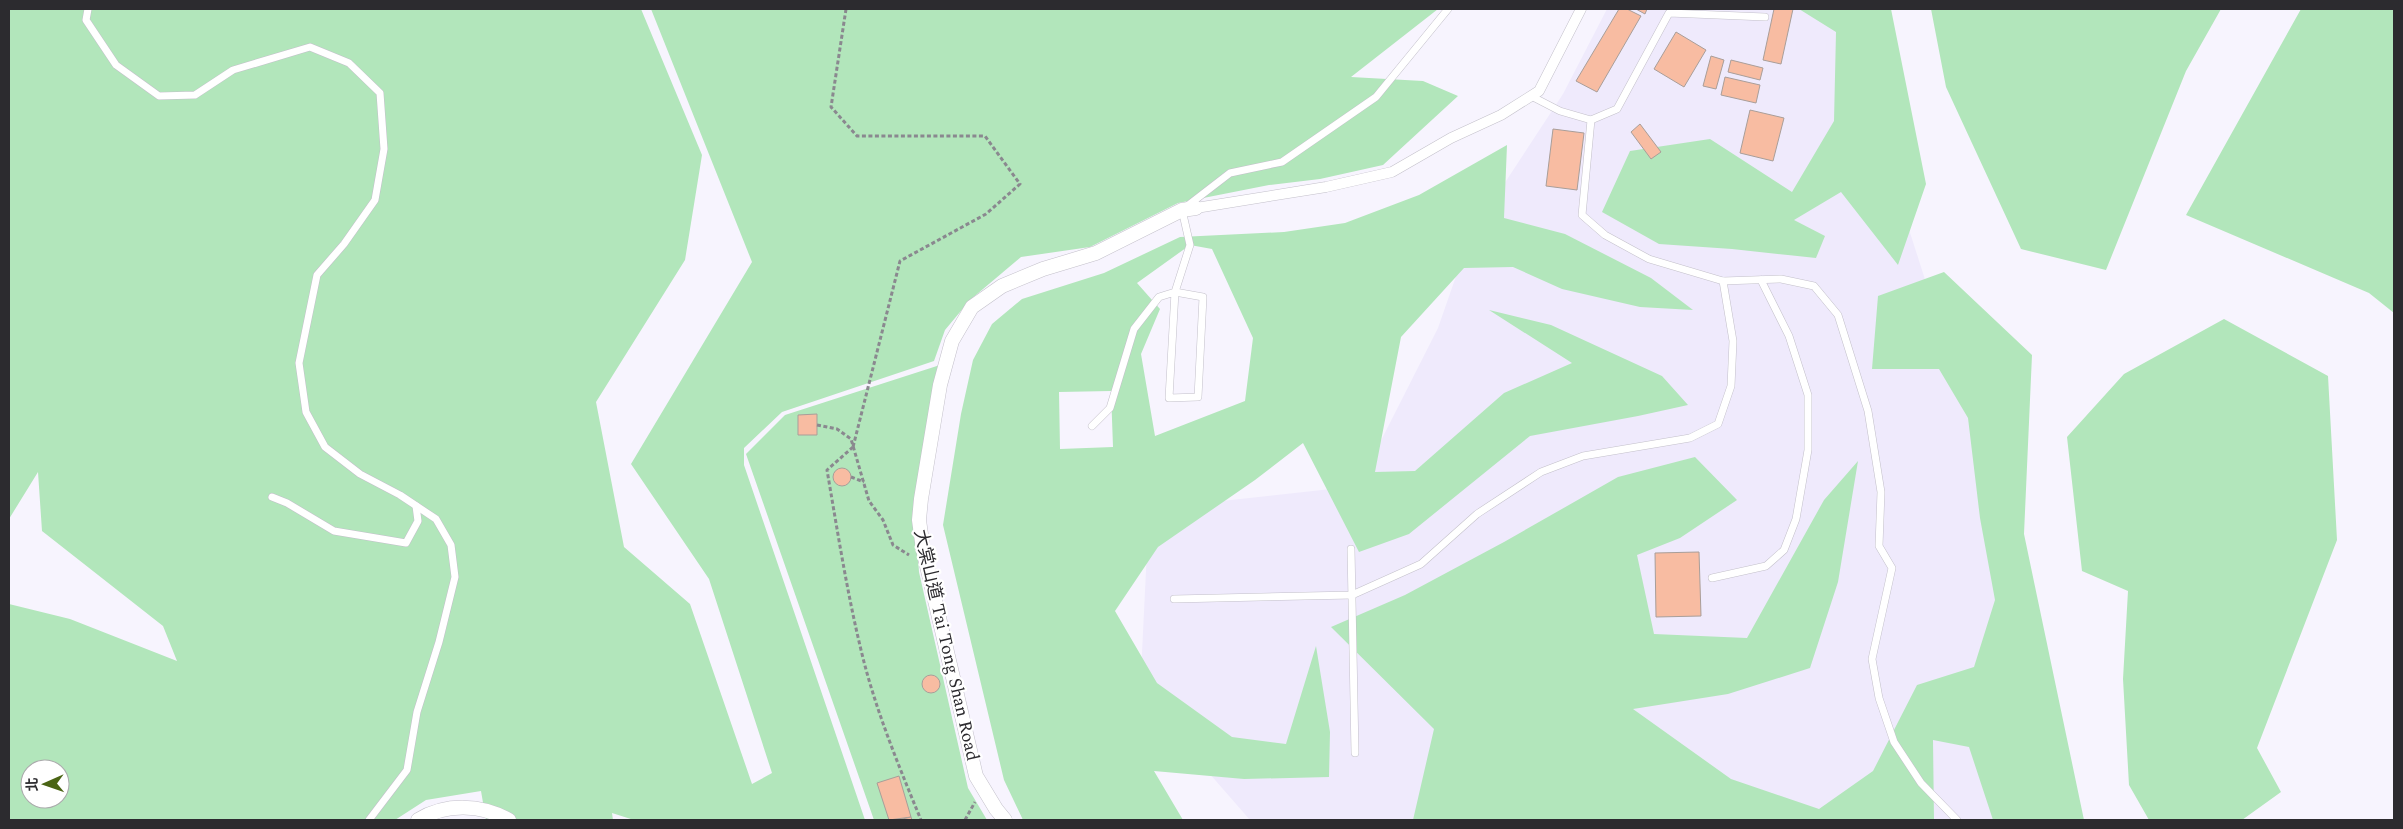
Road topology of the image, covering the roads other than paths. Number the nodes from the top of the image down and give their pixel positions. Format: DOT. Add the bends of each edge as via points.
graph roads {
  1 [pos="88,9"];
  2 [pos="1448,9"];
  3 [pos="1581,9"];
  4 [pos="1765,17"];
  5 [pos="1531,96"];
  6 [pos="1591,120"];
  7 [pos="1189,209"];
  8 [pos="1761,280"];
  9 [pos="1723,282"];
  10 [pos="1176,292"];
  11 [pos="1092,426"];
  12 [pos="272,497"];
  13 [pos="416,506"];
  14 [pos="1351,549"];
  15 [pos="1712,578"];
  16 [pos="1352,595"];
  17 [pos="1174,599"];
  18 [pos="1355,753"];
  19 [pos="369,820"];
  20 [pos="418,820"];
  21 [pos="509,820"];
  22 [pos="1006,820"];
  23 [pos="1957,820"];
  1 -- 13 [label="lane" via="86,20 116,65 159,96 195,95 233,70 310,47 350,63 380,93 384,149 375,200 317,275 299,363 306,412 325,447 360,474"];
  2 -- 7 [label="lane" via="1376,97 1282,162 1230,172"];
  3 -- 5 [label="street, 大棠山道 Tai Tong Shan Road" via="1540,91"];
  4 -- 6 [label="lane" via="1669,13 1616,108"];
  5 -- 6 [label="lane" via="1560,111"];
  5 -- 7 [label="street, 大棠山道 Tai Tong Shan Road" via="1392,172 1326,187"];
  6 -- 9 [label="lane" via="1582,214 1605,234 1649,260"];
  7 -- 10 [label="lane" via="1190,245"];
  7 -- 22 [label="street, 大棠山道 Tai Tong Shan Road" via="1096,253 1002,286 972,307 952,341 940,385 919,520 976,776"];
  8 -- 9 [label="lane"];
  8 -- 15 [label="lane" via="1789,336 1808,395 1808,450 1796,519 1784,550 1766,566"];
  8 -- 23 [label="lane" via="1781,279 1814,286 1838,315 1868,411 1881,492 1879,546 1892,568 1872,660 1879,698 1894,742 1921,783"];
  9 -- 16 [label="lane" via="1733,341 1731,386 1718,424 1690,438 1583,456 1541,472 1477,514 1421,564"];
  10 -- 10 [label="lane" via="1203,297 1198,397 1169,398"];
  10 -- 11 [label="lane" via="1159,297 1134,329 1110,408"];
  12 -- 13 [label="lane" via="334,531 406,543 418,521"];
  13 -- 19 [label="lane" via="436,519 450,545 455,578 417,712 407,770"];
  14 -- 16 [label="lane"];
  16 -- 17 [label="lane"];
  16 -- 18 [label="lane"];
  20 -- 21 [label="street" via="467,806 495,812"];
}
